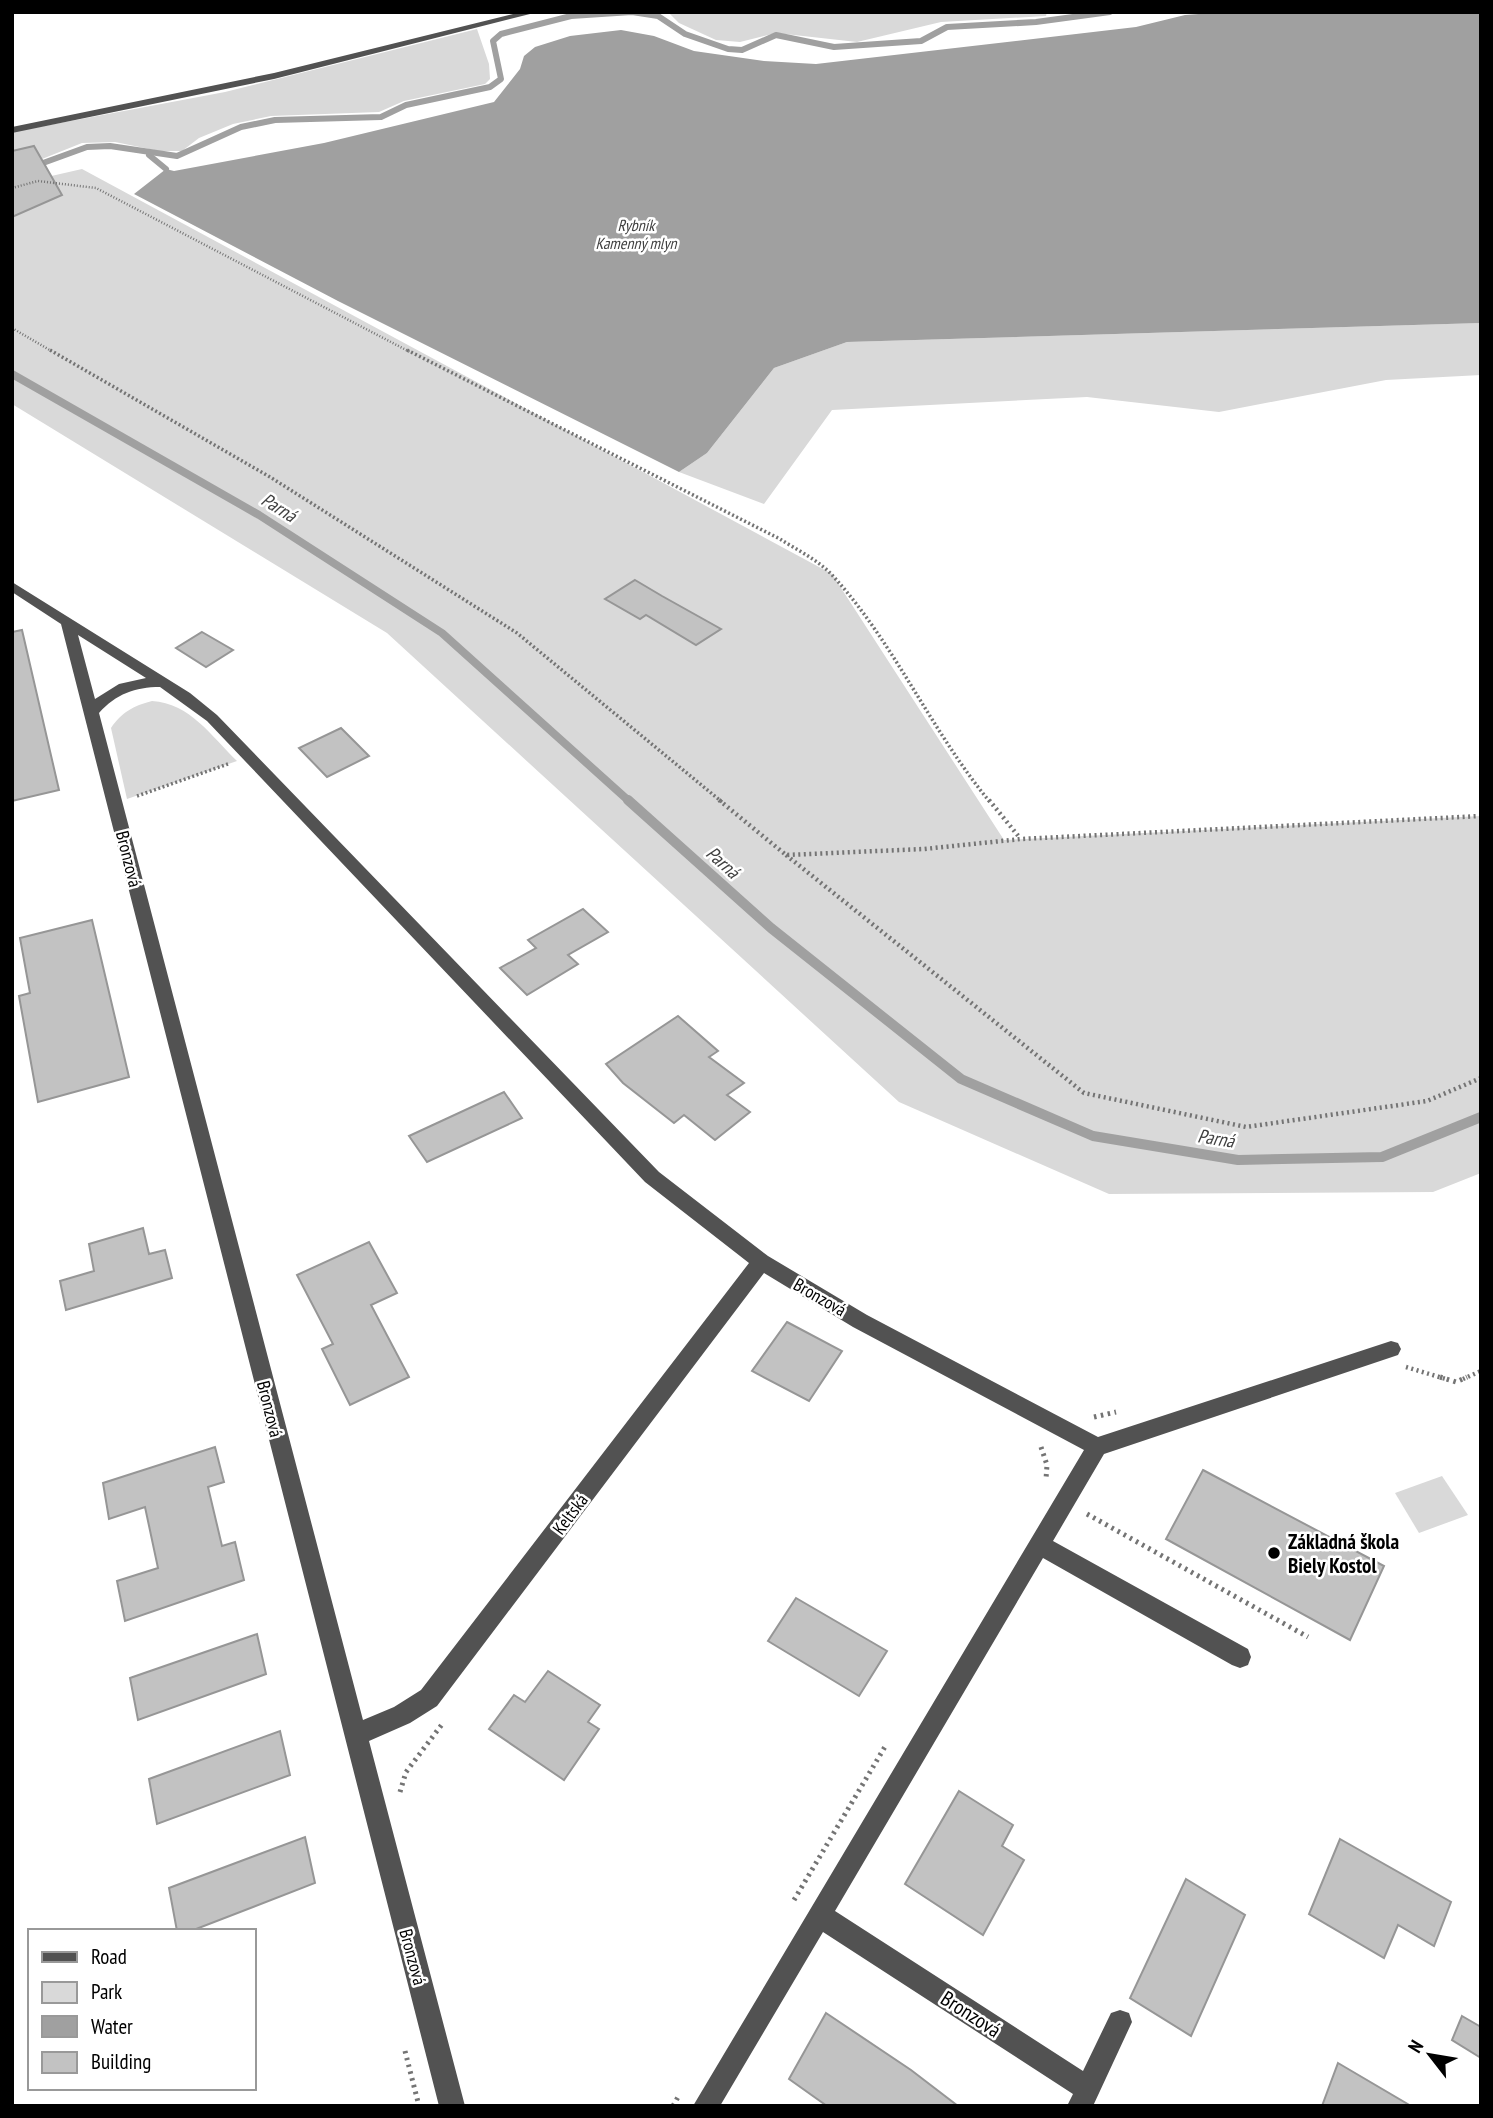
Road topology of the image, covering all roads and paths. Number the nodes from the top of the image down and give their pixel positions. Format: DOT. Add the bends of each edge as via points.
graph roads {
  1 [pos="533,12"];
  2 [pos="12,130"];
  3 [pos="12,188"];
  4 [pos="12,328"];
  5 [pos="12,586"];
  6 [pos="68,622"];
  7 [pos="163,682"];
  8 [pos="93,710"];
  9 [pos="237,761"];
  10 [pos="127,799"];
  11 [pos="1481,816"];
  12 [pos="1020,839"];
  13 [pos="786,855"];
  14 [pos="1481,1078"];
  15 [pos="761,1262"];
  16 [pos="1397,1358"];
  17 [pos="1481,1371"];
  18 [pos="1126,1409"];
  19 [pos="1087,1417"];
  20 [pos="1036,1438"];
  21 [pos="1097,1447"];
  22 [pos="1039,1491"];
  23 [pos="1087,1514"];
  24 [pos="1039,1545"];
  25 [pos="1308,1637"];
  26 [pos="1240,1657"];
  27 [pos="354,1734"];
  28 [pos="892,1735"];
  29 [pos="789,1909"];
  30 [pos="819,1915"];
  31 [pos="1120,2022"];
  32 [pos="680,2094"];
  33 [pos="1084,2097"];
  34 [pos="452,2106"];
  35 [pos="673,2106"];
  36 [pos="706,2106"];
  1 -- 2 [label="street" via="261,81"];
  3 -- 12 [label="path" via="38,181 96,188 780,539 832,574 896,660 957,762"];
  4 -- 13 [label="path" via="270,477 517,633"];
  5 -- 6 [label="street, Bronzová"];
  6 -- 7 [label="street, Bronzová"];
  6 -- 8 [label="street, Bronzová"];
  7 -- 8 [label="street" via="127,686 106,696"];
  7 -- 15 [label="street, Bronzová" via="212,718 652,1177"];
  8 -- 27 [label="street, Bronzová"];
  9 -- 10 [label="path"];
  11 -- 12 [label="path"];
  12 -- 13 [label="path"];
  13 -- 14 [label="path" via="1084,1093 1246,1127 1427,1101"];
  15 -- 21 [label="street, Bronzová" via="860,1321"];
  15 -- 27 [label="street, Keltská" via="429,1698 381,1727"];
  16 -- 17 [label="path" via="1443,1381 1456,1382"];
  16 -- 21 [label="street"];
  18 -- 19 [label="path"];
  20 -- 22 [label="path" via="1047,1465"];
  21 -- 24 [label="street"];
  23 -- 25 [label="path"];
  24 -- 26 [label="street"];
  24 -- 30 [label="street"];
  27 -- 34 [label="street, Bronzová"];
  28 -- 29 [label="path"];
  30 -- 33 [label="street, Bronzová"];
  30 -- 36 [label="street"];
  31 -- 33 [label="street, Bronzová"];
  32 -- 35 [label="path"];
}
